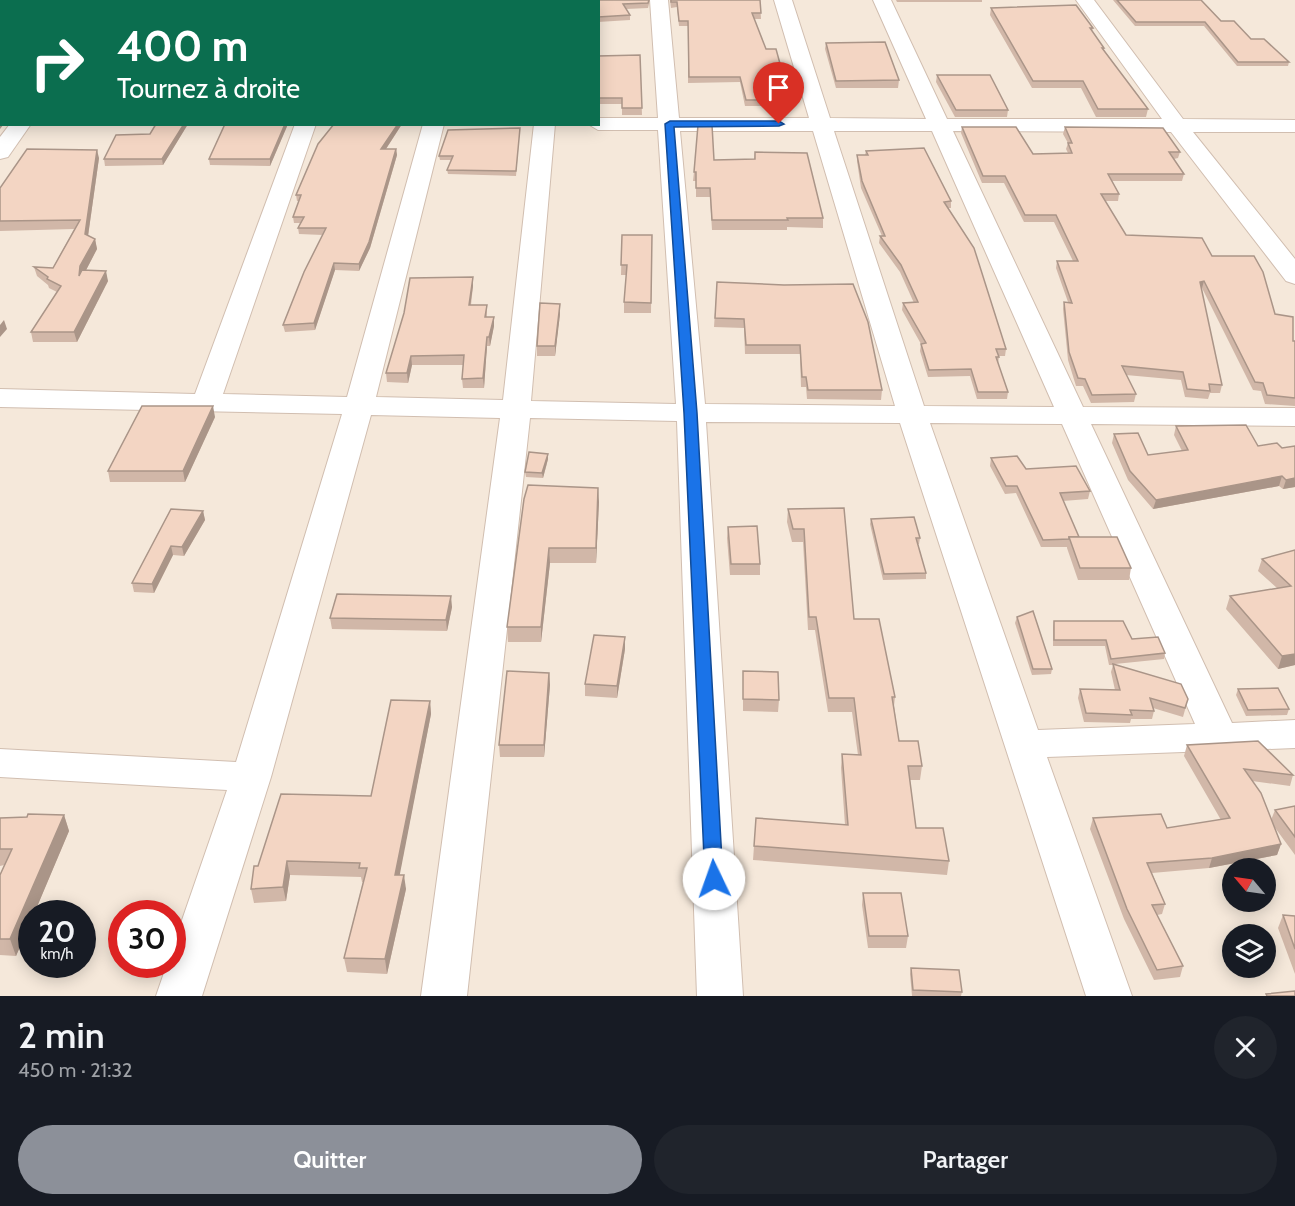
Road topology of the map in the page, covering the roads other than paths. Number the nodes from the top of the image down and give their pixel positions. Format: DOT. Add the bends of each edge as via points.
graph roads {
  1 [pos="659,0"];
  2 [pos="783,0"];
  3 [pos="882,0"];
  4 [pos="1085,0"];
  5 [pos="823,123"];
  6 [pos="600,124"];
  7 [pos="670,124"];
  8 [pos="938,124"];
  9 [pos="20,126"];
  10 [pos="305,126"];
  11 [pos="433,126"];
  12 [pos="545,126"];
  13 [pos="1177,126"];
  14 [pos="1295,126"];
  15 [pos="0,152"];
  16 [pos="1295,276"];
  17 [pos="0,398"];
  18 [pos="206,403"];
  19 [pos="359,406"];
  20 [pos="516,409"];
  21 [pos="911,412"];
  22 [pos="691,413"];
  23 [pos="1072,416"];
  24 [pos="1295,417"];
  25 [pos="1295,734"];
  26 [pos="1220,738"];
  27 [pos="1023,744"];
  28 [pos="0,763"];
  29 [pos="251,777"];
  30 [pos="179,996"];
  31 [pos="444,996"];
  32 [pos="720,996"];
  33 [pos="1109,996"];
  1 -- 7 [label="street"];
  2 -- 5 [label="street"];
  3 -- 8 [label="street"];
  4 -- 13 [label="street"];
  5 -- 7 [label="street"];
  5 -- 8 [label="street"];
  5 -- 21 [label="street"];
  6 -- 7 [label="street"];
  7 -- 22 [label="street"];
  8 -- 13 [label="street"];
  8 -- 23 [label="street"];
  9 -- 15 [label="street"];
  10 -- 18 [label="street"];
  11 -- 19 [label="street"];
  12 -- 20 [label="street"];
  13 -- 14 [label="street"];
  13 -- 16 [label="street"];
  17 -- 18 [label="street"];
  18 -- 19 [label="street"];
  19 -- 20 [label="street"];
  19 -- 29 [label="street"];
  20 -- 22 [label="street"];
  20 -- 31 [label="street"];
  21 -- 22 [label="street"];
  21 -- 23 [label="street"];
  21 -- 27 [label="street"];
  22 -- 32 [label="street"];
  23 -- 24 [label="street"];
  23 -- 26 [label="street"];
  25 -- 26 [label="street"];
  26 -- 27 [label="street"];
  27 -- 33 [label="street"];
  28 -- 29 [label="street"];
  29 -- 30 [label="street"];
}
